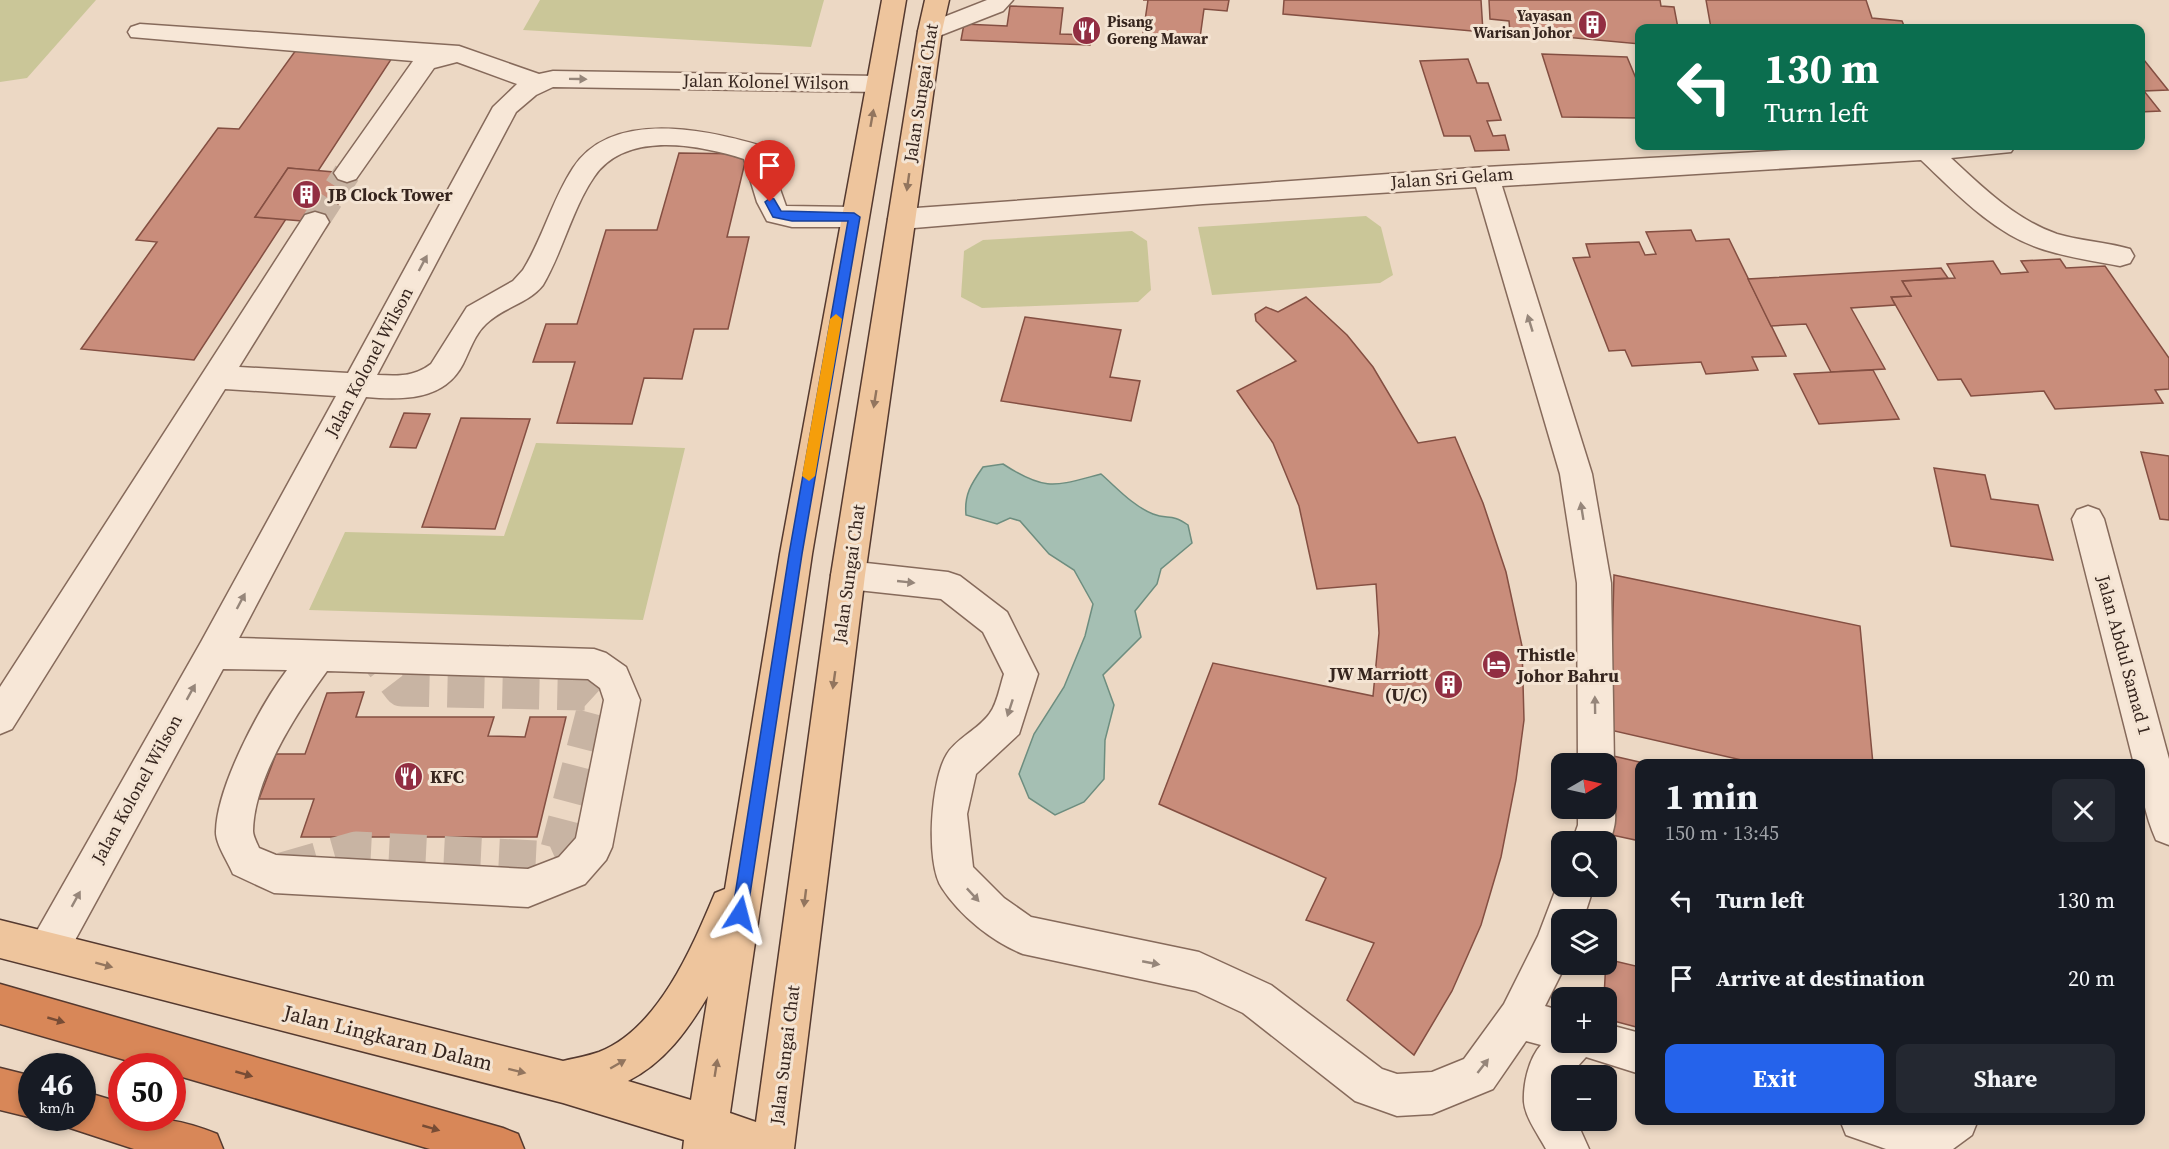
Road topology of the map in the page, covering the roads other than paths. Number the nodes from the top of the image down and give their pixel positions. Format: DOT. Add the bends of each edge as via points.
graph roads {
  1 [pos="894,0"];
  2 [pos="937,0"];
  3 [pos="1001,0"];
  4 [pos="930,31"];
  5 [pos="140,32"];
  6 [pos="442,55"];
  7 [pos="536,82"];
  8 [pos="879,84"];
  9 [pos="1927,150"];
  10 [pos="347,173"];
  11 [pos="1486,176"];
  12 [pos="854,217"];
  13 [pos="902,219"];
  14 [pos="315,222"];
  15 [pos="2120,256"];
  16 [pos="216,378"];
  17 [pos="356,384"];
  18 [pos="2088,519"];
  19 [pos="848,575"];
  20 [pos="213,652"];
  21 [pos="318,656"];
  22 [pos="0,718"];
  23 [pos="1596,753"];
  24 [pos="2169,826"];
  25 [pos="747,867"];
  26 [pos="0,939"];
  27 [pos="48,950"];
  28 [pos="1551,952"];
  29 [pos="0,1004"];
  30 [pos="1518,1018"];
  31 [pos="1551,1028"];
  32 [pos="1617,1047"];
  33 [pos="1635,1052"];
  34 [pos="1562,1053"];
  35 [pos="563,1082"];
  36 [pos="0,1089"];
  37 [pos="18,1094"];
  38 [pos="96,1116"];
  39 [pos="1877,1125"];
  40 [pos="1949,1134"];
  41 [pos="705,1137"];
  42 [pos="202,1149"];
  43 [pos="503,1149"];
  44 [pos="773,1149"];
  45 [pos="1568,1149"];
  1 -- 8 [label="main road"];
  2 -- 4 [label="main road, Jalan Sungai Chat"];
  3 -- 4 [label="street" via="995,6"];
  4 -- 13 [label="main road, Jalan Sungai Chat, one-way"];
  5 -- 6 [label="street"];
  6 -- 7 [label="street" via="459,54"];
  6 -- 10 [label="street" via="425,62"];
  7 -- 8 [label="street, Jalan Kolonel Wilson, one-way" via="553,79"];
  17 -- 7 [label="street, Jalan Kolonel Wilson, one-way" via="506,107"];
  12 -- 8 [label="main road, one-way"];
  9 -- 11 [label="street, Jalan Sri Gelam"];
  9 -- 15 [label="street" via="2000,214 2046,241"];
  11 -- 13 [label="street, Jalan Sri Gelam"];
  23 -- 11 [label="street, one-way" via="1593,583 1576,474"];
  12 -- 17 [label="street" via="777,214 756,153 732,145 666,137 628,139 606,149 588,166 529,283 473,318 447,371 423,385 403,388"];
  12 -- 25 [label="main road" via="795,554"];
  13 -- 19 [label="main road, Jalan Sungai Chat, one-way"];
  14 -- 16 [label="street"];
  16 -- 17 [label="street"];
  16 -- 22 [label="street"];
  20 -- 17 [label="street, Jalan Kolonel Wilson, one-way"];
  18 -- 24 [label="street, Jalan Abdul Samad 1"];
  19 -- 30 [label="street, one-way" via="948,586 995,622 1021,675 1005,722 960,765 949,814 955,875 990,912 1023,935 1198,972 1257,999 1370,1086 1397,1095 1432,1094 1478,1074"];
  19 -- 44 [label="main road, Jalan Sungai Chat, one-way"];
  20 -- 21 [label="street"];
  27 -- 20 [label="street, Jalan Kolonel Wilson, one-way"];
  21 -- 21 [label="street" via="594,664 614,678 622,700 593,846 572,871 528,888 274,874 246,861 234,833 241,793 281,706"];
  35 -- 25 [label="main road, one-way" via="609,1069 635,1054 673,1016 706,961"];
  41 -- 25 [label="main road, one-way"];
  26 -- 27 [label="main road, Jalan Lingkaran Dalam"];
  27 -- 35 [label="main road, Jalan Lingkaran Dalam, one-way"];
  28 -- 30 [label="street"];
  29 -- 43 [label="highway, one-way"];
  30 -- 31 [label="street"];
  32 -- 33 [label="street"];
  34 -- 45 [label="street" via="1550,1066 1545,1103"];
  35 -- 41 [label="main road, Jalan Lingkaran Dalam"];
  36 -- 37 [label="highway"];
  38 -- 42 [label="highway"];
  39 -- 40 [label="street"];
  41 -- 44 [label="main road, Jalan Lingkaran Dalam"];
}
